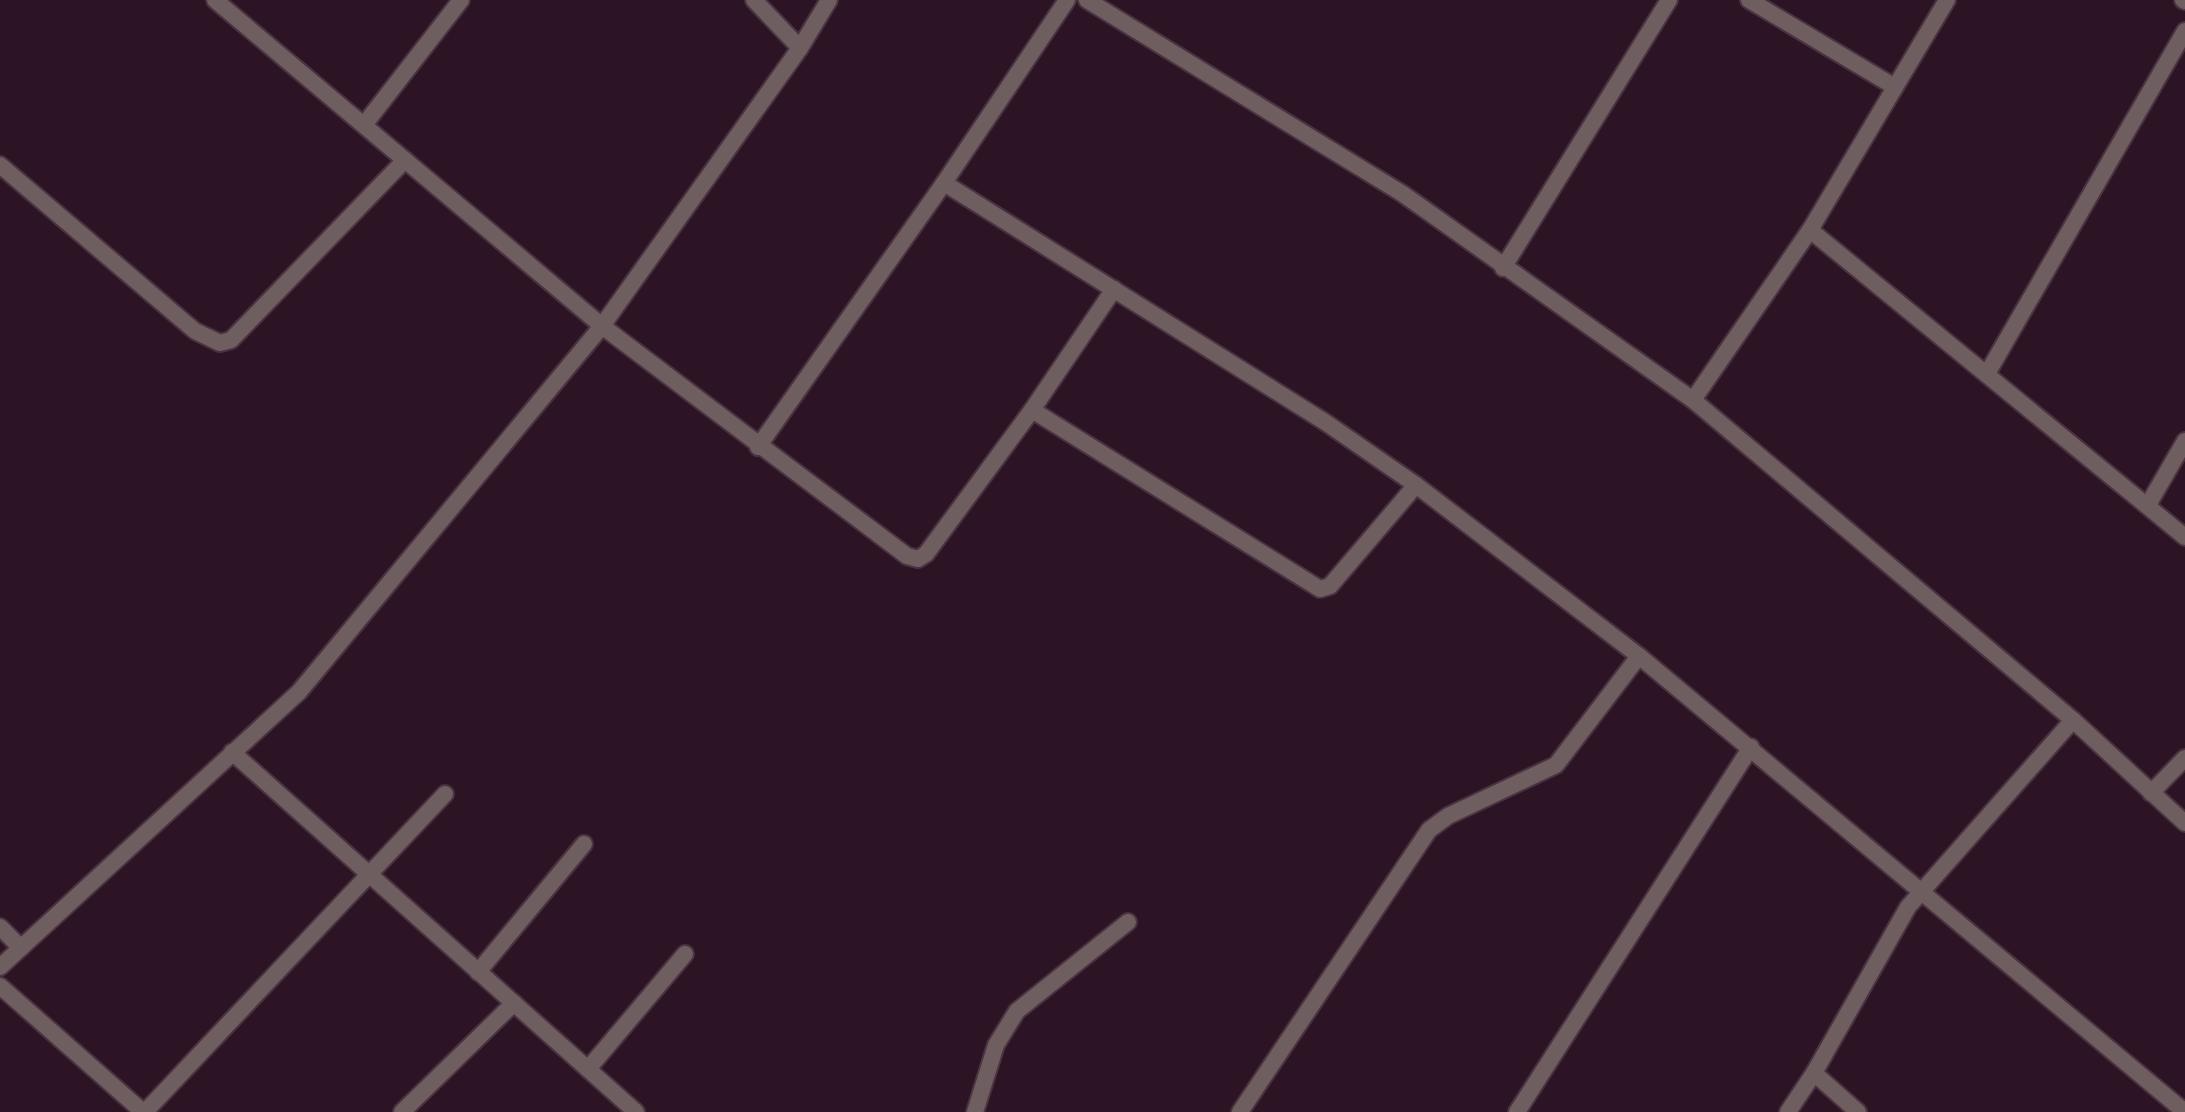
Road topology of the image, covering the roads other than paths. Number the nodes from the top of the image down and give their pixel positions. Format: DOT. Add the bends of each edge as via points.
graph roads {
  1 [pos="215,0"];
  2 [pos="461,0"];
  3 [pos="754,0"];
  4 [pos="829,0"];
  5 [pos="1067,0"];
  6 [pos="1087,0"];
  7 [pos="1669,0"];
  8 [pos="1749,0"];
  9 [pos="1947,0"];
  10 [pos="2185,31"];
  11 [pos="800,48"];
  12 [pos="1895,87"];
  13 [pos="364,125"];
  14 [pos="405,160"];
  15 [pos="0,165"];
  16 [pos="944,183"];
  17 [pos="1810,230"];
  18 [pos="1503,268"];
  19 [pos="1114,289"];
  20 [pos="602,326"];
  21 [pos="1988,372"];
  22 [pos="1693,400"];
  23 [pos="1032,410"];
  24 [pos="2185,441"];
  25 [pos="758,447"];
  26 [pos="1416,485"];
  27 [pos="2148,505"];
  28 [pos="2185,537"];
  29 [pos="1639,656"];
  30 [pos="2073,720"];
  31 [pos="1751,747"];
  32 [pos="232,752"];
  33 [pos="2185,758"];
  34 [pos="2151,793"];
  35 [pos="445,794"];
  36 [pos="2185,823"];
  37 [pos="584,844"];
  38 [pos="368,873"];
  39 [pos="1921,889"];
  40 [pos="1128,922"];
  41 [pos="0,927"];
  42 [pos="21,948"];
  43 [pos="685,954"];
  44 [pos="0,967"];
  45 [pos="478,972"];
  46 [pos="0,986"];
  47 [pos="514,1003"];
  48 [pos="588,1069"];
  49 [pos="1814,1073"];
  50 [pos="144,1112"];
  51 [pos="402,1112"];
  52 [pos="636,1112"];
  53 [pos="975,1112"];
  54 [pos="1240,1112"];
  55 [pos="1517,1112"];
  56 [pos="1788,1112"];
  57 [pos="1858,1112"];
  58 [pos="2185,1112"];
  1 -- 13 [label="street"];
  2 -- 13 [label="street"];
  3 -- 11 [label="street"];
  4 -- 11 [label="street"];
  5 -- 16 [label="street"];
  6 -- 18 [label="street" via="1403,194"];
  7 -- 18 [label="street"];
  8 -- 12 [label="street"];
  9 -- 12 [label="street"];
  10 -- 21 [label="street"];
  11 -- 20 [label="street"];
  12 -- 17 [label="street"];
  13 -- 14 [label="street"];
  14 -- 15 [label="street" via="231,340 220,343 195,331"];
  14 -- 20 [label="street"];
  16 -- 19 [label="street"];
  16 -- 25 [label="street"];
  17 -- 21 [label="street"];
  17 -- 22 [label="street"];
  18 -- 22 [label="street"];
  19 -- 23 [label="street"];
  19 -- 26 [label="street"];
  20 -- 25 [label="street"];
  20 -- 32 [label="street" via="299,692"];
  21 -- 27 [label="street"];
  22 -- 30 [label="street"];
  23 -- 25 [label="street" via="918,559"];
  23 -- 26 [label="street" via="1320,589 1330,586"];
  24 -- 27 [label="street"];
  26 -- 29 [label="street"];
  27 -- 28 [label="street"];
  29 -- 31 [label="street"];
  29 -- 54 [label="street" via="1556,765 1429,830"];
  30 -- 34 [label="street"];
  30 -- 39 [label="street"];
  31 -- 39 [label="street"];
  31 -- 55 [label="street"];
  32 -- 38 [label="street"];
  32 -- 42 [label="street"];
  33 -- 34 [label="street"];
  34 -- 36 [label="street"];
  35 -- 38 [label="street"];
  37 -- 45 [label="street"];
  38 -- 45 [label="street"];
  38 -- 50 [label="street"];
  39 -- 49 [label="street"];
  39 -- 58 [label="street"];
  40 -- 53 [label="street" via="1017,1011 996,1045"];
  41 -- 42 [label="street"];
  42 -- 44 [label="street"];
  43 -- 48 [label="street"];
  45 -- 47 [label="street"];
  46 -- 50 [label="street"];
  47 -- 48 [label="street"];
  47 -- 51 [label="street"];
  48 -- 52 [label="street"];
  49 -- 56 [label="street"];
  49 -- 57 [label="street"];
}
